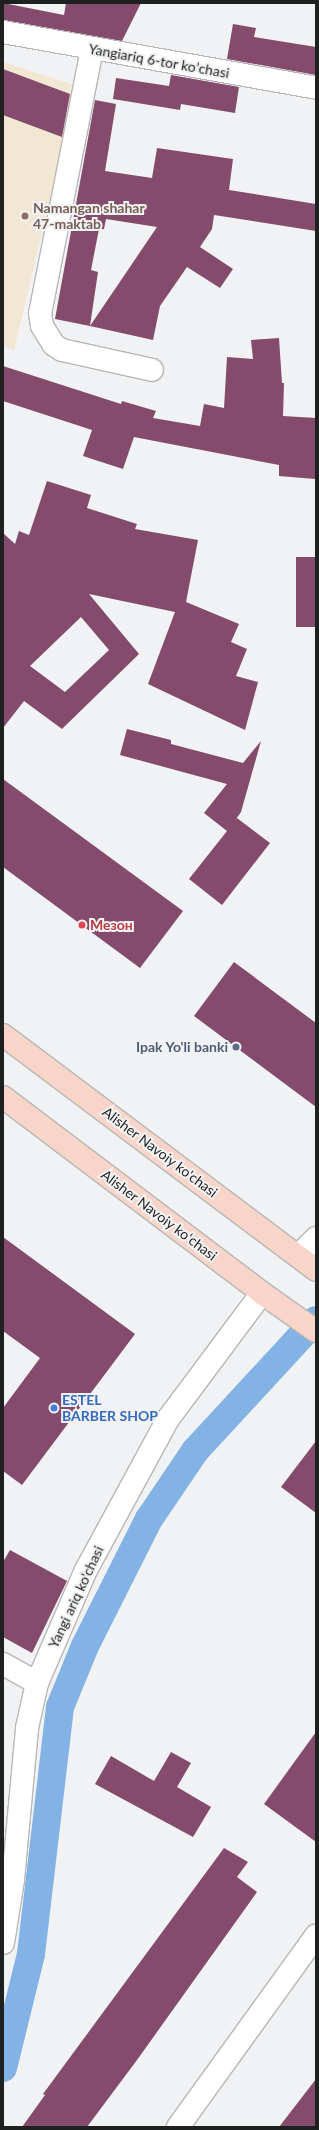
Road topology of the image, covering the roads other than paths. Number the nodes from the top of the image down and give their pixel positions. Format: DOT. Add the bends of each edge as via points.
graph roads {
  1 [pos="3,32"];
  2 [pos="92,49"];
  3 [pos="316,88"];
  4 [pos="152,370"];
  5 [pos="3,1035"];
  6 [pos="3,1097"];
  7 [pos="316,1238"];
  8 [pos="309,1264"];
  9 [pos="268,1297"];
  10 [pos="316,1331"];
  11 [pos="3,1664"];
  12 [pos="37,1683"];
  13 [pos="316,1936"];
  14 [pos="3,1943"];
  15 [pos="178,2127"];
  1 -- 2 [label="street, Yangiаriq 6-tor koʼchasi"];
  2 -- 3 [label="street, Yangiаriq 6-tor koʼchasi"];
  2 -- 4 [label="street" via="40,313 42,326 54,345 62,350"];
  5 -- 8 [label="main road, Alisher Navoiy ko'chasi"];
  6 -- 9 [label="main road, Alisher Navoiy koʻchasi"];
  7 -- 8 [label="street"];
  9 -- 10 [label="main road, Alisher Navoiy koʻchasi"];
  9 -- 12 [label="street, Yangi ariq ko‘chasi" via="168,1419 86,1570"];
  11 -- 12 [label="street"];
  12 -- 14 [label="street, Yangi ariq ko‘chasi" via="27,1728 13,1880"];
  13 -- 15 [label="street"];
}
